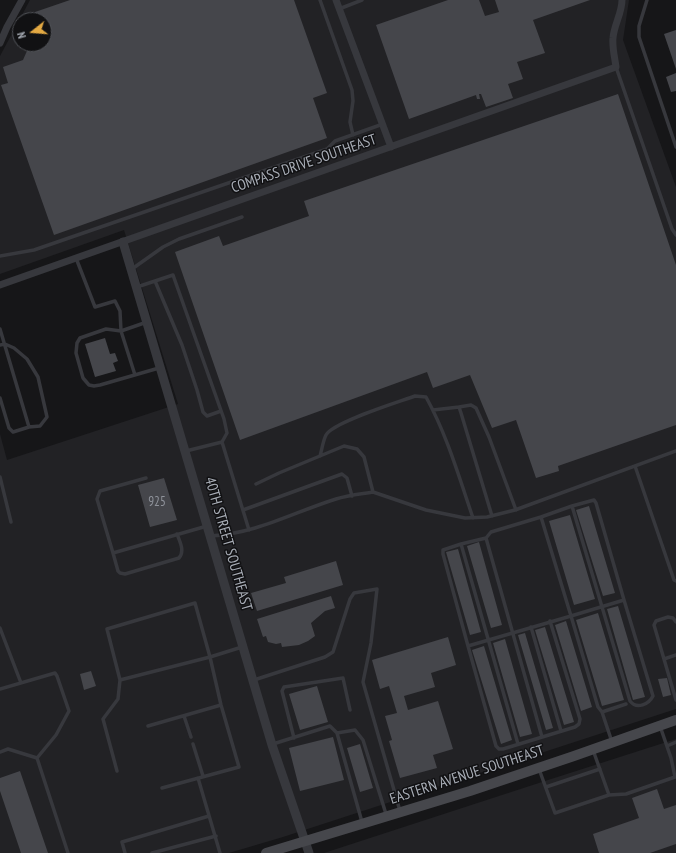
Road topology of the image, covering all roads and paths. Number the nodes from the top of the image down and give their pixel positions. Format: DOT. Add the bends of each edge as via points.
graph roads {
  1 [pos="22,0"];
  2 [pos="320,0"];
  3 [pos="336,0"];
  4 [pos="362,0"];
  5 [pos="622,0"];
  6 [pos="647,0"];
  7 [pos="340,9"];
  8 [pos="0,43"];
  9 [pos="616,67"];
  10 [pos="383,124"];
  11 [pos="353,135"];
  12 [pos="391,147"];
  13 [pos="676,147"];
  14 [pos="242,217"];
  15 [pos="676,235"];
  16 [pos="123,242"];
  17 [pos="0,256"];
  18 [pos="76,258"];
  19 [pos="132,269"];
  20 [pos="155,281"];
  21 [pos="0,285"];
  22 [pos="137,286"];
  23 [pos="147,322"];
  24 [pos="0,329"];
  25 [pos="121,331"];
  26 [pos="5,344"];
  27 [pos="0,345"];
  28 [pos="160,367"];
  29 [pos="135,375"];
  30 [pos="0,398"];
  31 [pos="459,407"];
  32 [pos="433,410"];
  33 [pos="221,411"];
  34 [pos="29,427"];
  35 [pos="222,442"];
  36 [pos="676,451"];
  37 [pos="186,452"];
  38 [pos="320,456"];
  39 [pos="635,466"];
  40 [pos="0,477"];
  41 [pos="146,478"];
  42 [pos="256,484"];
  43 [pos="372,492"];
  44 [pos="352,496"];
  45 [pos="572,506"];
  46 [pos="243,510"];
  47 [pos="516,510"];
  48 [pos="492,516"];
  49 [pos="541,517"];
  50 [pos="473,518"];
  51 [pos="10,522"];
  52 [pos="208,525"];
  53 [pos="249,530"];
  54 [pos="177,534"];
  55 [pos="210,536"];
  56 [pos="486,538"];
  57 [pos="461,544"];
  58 [pos="113,553"];
  59 [pos="676,581"];
  60 [pos="624,600"];
  61 [pos="602,606"];
  62 [pos="571,616"];
  63 [pos="550,622"];
  64 [pos="676,622"];
  65 [pos="531,627"];
  66 [pos="0,628"];
  67 [pos="512,633"];
  68 [pos="489,640"];
  69 [pos="243,646"];
  70 [pos="468,646"];
  71 [pos="676,655"];
  72 [pos="210,657"];
  73 [pos="664,659"];
  74 [pos="120,680"];
  75 [pos="253,680"];
  76 [pos="21,683"];
  77 [pos="0,689"];
  78 [pos="676,700"];
  79 [pos="626,704"];
  80 [pos="221,705"];
  81 [pos="350,710"];
  82 [pos="602,712"];
  83 [pos="184,716"];
  84 [pos="676,720"];
  85 [pos="148,726"];
  86 [pos="660,726"];
  87 [pos="561,731"];
  88 [pos="337,733"];
  89 [pos="191,737"];
  90 [pos="542,737"];
  91 [pos="294,738"];
  92 [pos="676,742"];
  93 [pos="612,743"];
  94 [pos="193,744"];
  95 [pos="518,744"];
  96 [pos="272,745"];
  97 [pos="667,746"];
  98 [pos="593,749"];
  99 [pos="0,752"];
  100 [pos="37,758"];
  101 [pos="539,768"];
  102 [pos="600,769"];
  103 [pos="675,771"];
  104 [pos="117,772"];
  105 [pos="203,776"];
  106 [pos="198,778"];
  107 [pos="546,787"];
  108 [pos="162,788"];
  109 [pos="609,794"];
  110 [pos="400,812"];
  111 [pos="209,816"];
  112 [pos="387,817"];
  113 [pos="362,824"];
  114 [pos="216,836"];
  115 [pos="305,842"];
  116 [pos="68,853"];
  117 [pos="125,853"];
  118 [pos="152,853"];
  119 [pos="220,853"];
  120 [pos="266,853"];
  121 [pos="309,853"];
  1 -- 8 [label="street"];
  2 -- 11 [label="lane" via="352,90 350,122"];
  3 -- 7 [label="street"];
  4 -- 7 [label="lane"];
  5 -- 9 [label="street" via="613,37"];
  6 -- 13 [label="lane" via="638,37"];
  7 -- 10 [label="street"];
  9 -- 12 [label="street, COMPASS DRIVE SOUTHEAST"];
  9 -- 15 [label="lane"];
  10 -- 11 [label="lane"];
  10 -- 12 [label="street"];
  11 -- 17 [label="lane" via="335,141 320,152 34,250"];
  12 -- 16 [label="street, COMPASS DRIVE SOUTHEAST"];
  14 -- 19 [label="lane" via="178,239"];
  16 -- 18 [label="street, COMPASS DRIVE SOUTHEAST"];
  16 -- 19 [label="street, 40TH STREET SOUTHEAST"];
  18 -- 21 [label="street, COMPASS DRIVE SOUTHEAST"];
  18 -- 25 [label="lane" via="95,308 115,301 120,311"];
  19 -- 22 [label="street, 40TH STREET SOUTHEAST"];
  20 -- 22 [label="lane"];
  20 -- 33 [label="lane" via="182,345 203,412 207,416"];
  20 -- 33 [label="lane" via="173,276"];
  22 -- 23 [label="street, 40TH STREET SOUTHEAST"];
  23 -- 25 [label="lane"];
  23 -- 28 [label="street, 40TH STREET SOUTHEAST"];
  24 -- 26 [label="lane"];
  25 -- 29 [label="lane"];
  25 -- 29 [label="lane" via="106,329 80,338 76,353 83,378 89,385 94,386"];
  26 -- 27 [label="lane"];
  26 -- 34 [label="lane"];
  26 -- 34 [label="lane" via="27,359 38,377 47,417 40,426"];
  28 -- 29 [label="lane"];
  28 -- 37 [label="street, 40TH STREET SOUTHEAST"];
  30 -- 34 [label="lane" via="9,428 13,432"];
  31 -- 32 [label="lane"];
  31 -- 47 [label="lane" via="471,405 476,408"];
  31 -- 48 [label="lane"];
  32 -- 38 [label="lane" via="426,397 415,396 346,421 327,434"];
  32 -- 50 [label="lane"];
  33 -- 35 [label="lane" via="226,433"];
  35 -- 37 [label="lane"];
  35 -- 46 [label="lane"];
  36 -- 39 [label="lane"];
  37 -- 52 [label="street, 40TH STREET SOUTHEAST"];
  38 -- 42 [label="lane"];
  38 -- 43 [label="lane" via="344,446 357,448 364,456"];
  39 -- 47 [label="lane"];
  39 -- 59 [label="lane"];
  40 -- 51 [label="lane"];
  41 -- 58 [label="lane" via="100,491 98,499"];
  43 -- 44 [label="lane"];
  43 -- 50 [label="lane" via="426,510"];
  44 -- 46 [label="lane" via="347,478 342,474"];
  44 -- 53 [label="lane" via="338,498"];
  45 -- 49 [label="lane"];
  45 -- 60 [label="lane" via="594,500 596,503"];
  45 -- 61 [label="lane"];
  46 -- 53 [label="lane"];
  47 -- 48 [label="lane"];
  48 -- 50 [label="lane"];
  49 -- 56 [label="lane" via="491,532"];
  49 -- 62 [label="lane"];
  52 -- 54 [label="lane"];
  52 -- 55 [label="street, 40TH STREET SOUTHEAST"];
  53 -- 55 [label="lane"];
  54 -- 58 [label="lane"];
  54 -- 58 [label="lane" via="182,550 179,558 125,574 118,571"];
  55 -- 69 [label="street, 40TH STREET SOUTHEAST"];
  56 -- 57 [label="lane"];
  56 -- 67 [label="lane"];
  57 -- 68 [label="lane"];
  57 -- 70 [label="lane" via="443,550 443,554"];
  60 -- 61 [label="lane"];
  60 -- 61 [label="lane" via="652,696 647,703 637,706 630,701"];
  61 -- 62 [label="lane"];
  62 -- 63 [label="lane"];
  62 -- 82 [label="lane" via="598,707"];
  63 -- 65 [label="lane"];
  63 -- 87 [label="lane" via="580,719 579,724"];
  64 -- 73 [label="lane" via="668,616 656,621 654,625"];
  65 -- 67 [label="lane"];
  65 -- 87 [label="lane"];
  66 -- 76 [label="lane"];
  67 -- 68 [label="lane"];
  67 -- 90 [label="lane"];
  68 -- 70 [label="lane"];
  68 -- 95 [label="lane"];
  69 -- 72 [label="lane"];
  69 -- 75 [label="street, 40TH STREET SOUTHEAST"];
  70 -- 95 [label="lane" via="496,746 503,749"];
  71 -- 73 [label="lane"];
  72 -- 74 [label="lane"];
  72 -- 74 [label="lane" via="195,603 107,629"];
  72 -- 80 [label="lane"];
  73 -- 78 [label="lane"];
  74 -- 104 [label="lane" via="118,699 103,719"];
  75 -- 96 [label="street, 40TH STREET SOUTHEAST"];
  75 -- 110 [label="lane" via="325,657 333,652 354,593 377,589 371,643 363,682"];
  76 -- 77 [label="lane"];
  76 -- 100 [label="lane" via="55,673 69,711 56,735"];
  79 -- 82 [label="lane"];
  80 -- 83 [label="lane"];
  80 -- 105 [label="lane" via="239,767"];
  81 -- 91 [label="lane" via="343,678 284,687 282,691"];
  82 -- 93 [label="lane"];
  83 -- 85 [label="lane"];
  83 -- 89 [label="lane"];
  84 -- 86 [label="main road, EASTERN AVENUE SOUTHEAST"];
  86 -- 93 [label="main road, EASTERN AVENUE SOUTHEAST"];
  86 -- 97 [label="lane"];
  87 -- 90 [label="lane"];
  88 -- 91 [label="lane" via="330,726"];
  88 -- 112 [label="lane" via="354,730 363,740"];
  88 -- 113 [label="lane"];
  90 -- 95 [label="lane"];
  91 -- 96 [label="lane"];
  92 -- 97 [label="lane"];
  93 -- 98 [label="main road, EASTERN AVENUE SOUTHEAST"];
  94 -- 105 [label="lane"];
  96 -- 115 [label="street, 40TH STREET SOUTHEAST"];
  97 -- 103 [label="lane"];
  98 -- 101 [label="main road, EASTERN AVENUE SOUTHEAST"];
  98 -- 102 [label="lane"];
  99 -- 100 [label="lane" via="8,749"];
  100 -- 116 [label="lane"];
  101 -- 107 [label="lane"];
  101 -- 110 [label="main road, EASTERN AVENUE SOUTHEAST"];
  102 -- 107 [label="lane"];
  102 -- 109 [label="lane"];
  103 -- 109 [label="lane" via="676,777 626,794"];
  105 -- 106 [label="lane"];
  106 -- 108 [label="lane"];
  106 -- 111 [label="lane"];
  107 -- 109 [label="lane" via="554,813"];
  110 -- 112 [label="main road, EASTERN AVENUE SOUTHEAST"];
  111 -- 114 [label="lane"];
  111 -- 117 [label="lane" via="122,842"];
  112 -- 113 [label="main road, EASTERN AVENUE SOUTHEAST"];
  113 -- 115 [label="main road, EASTERN AVENUE SOUTHEAST"];
  114 -- 118 [label="lane"];
  114 -- 119 [label="lane"];
  115 -- 120 [label="main road, EASTERN AVENUE SOUTHEAST"];
  115 -- 121 [label="street, 40TH STREET SOUTHEAST"];
}
